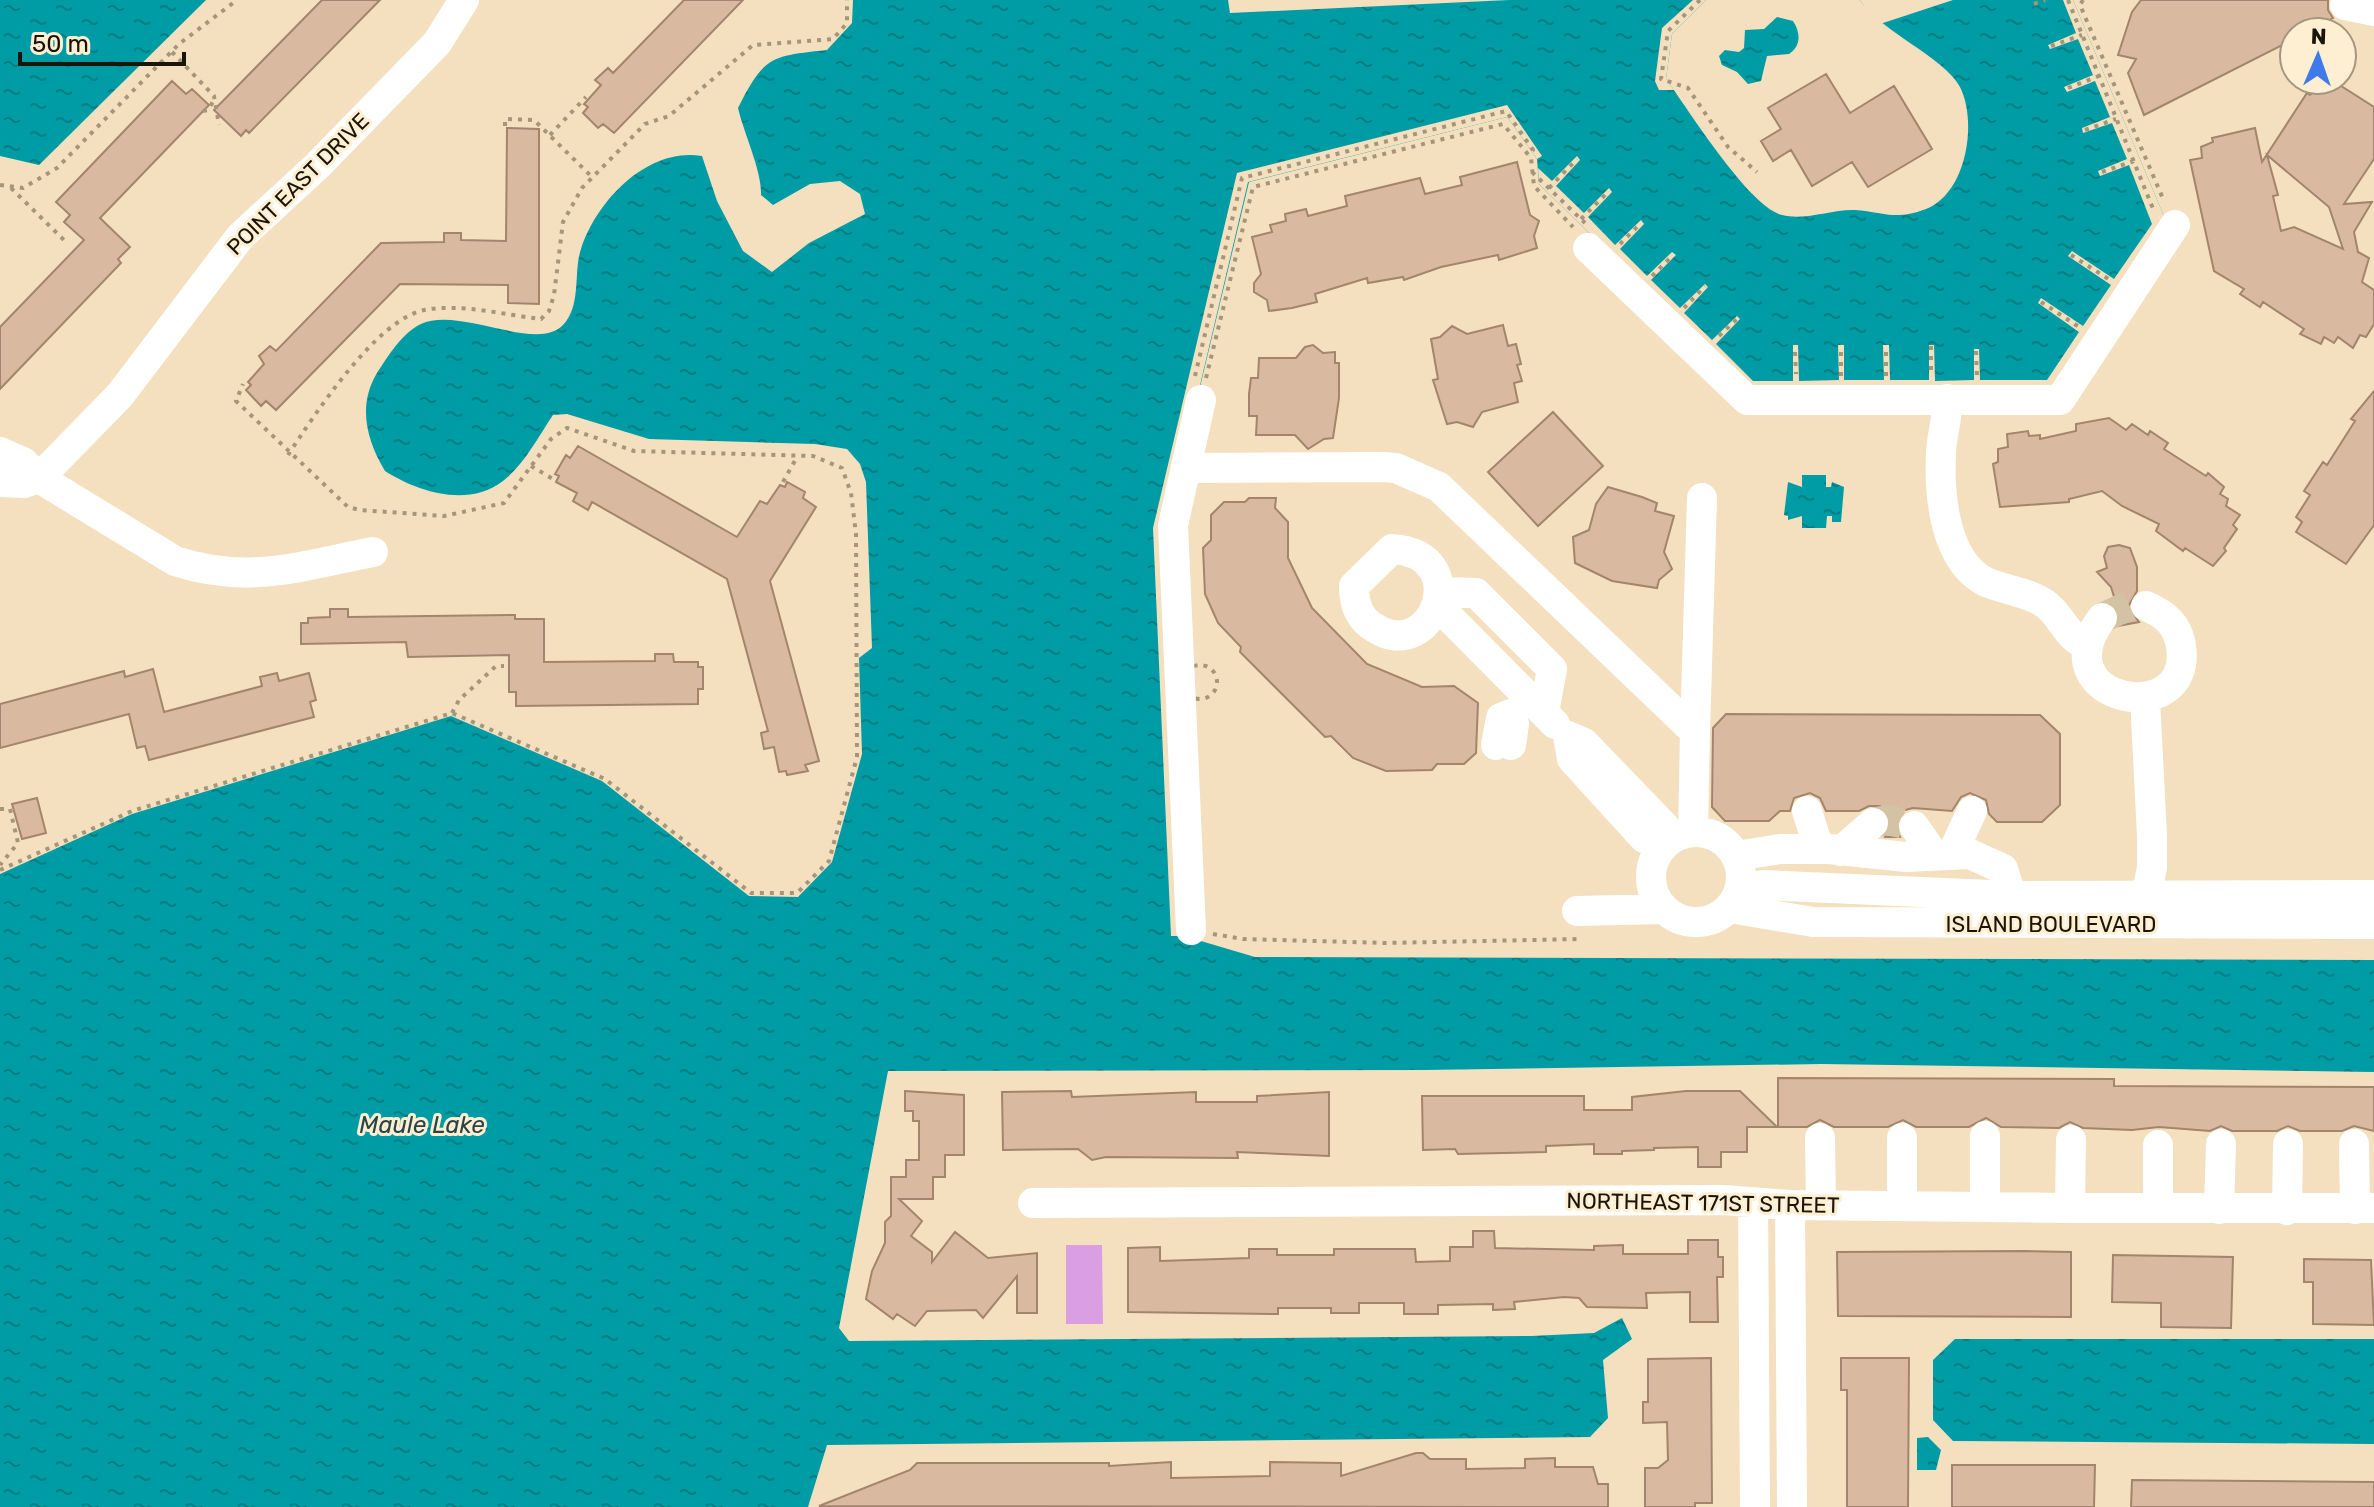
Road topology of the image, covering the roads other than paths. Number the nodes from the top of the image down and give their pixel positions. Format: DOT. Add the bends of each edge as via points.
graph roads {
  1 [pos="464,0"];
  2 [pos="2167,224"];
  3 [pos="1593,236"];
  4 [pos="1940,392"];
  5 [pos="1196,395"];
  6 [pos="0,452"];
  7 [pos="1188,468"];
  8 [pos="39,478"];
  9 [pos="0,482"];
  10 [pos="1702,498"];
  11 [pos="373,552"];
  12 [pos="1439,599"];
  13 [pos="2146,606"];
  14 [pos="2102,618"];
  15 [pos="2087,645"];
  16 [pos="2145,698"];
  17 [pos="1527,707"];
  18 [pos="1695,732"];
  19 [pos="1504,745"];
  20 [pos="1807,811"];
  21 [pos="1972,811"];
  22 [pos="1873,823"];
  23 [pos="1914,826"];
  24 [pos="1693,832"];
  25 [pos="1665,844"];
  26 [pos="1830,850"];
  27 [pos="1943,854"];
  28 [pos="1736,856"];
  29 [pos="2374,895"];
  30 [pos="1734,900"];
  31 [pos="1663,909"];
  32 [pos="2016,910"];
  33 [pos="2142,911"];
  34 [pos="2374,924"];
  35 [pos="1581,925"];
  36 [pos="1191,930"];
  37 [pos="1985,1136"];
  38 [pos="1820,1138"];
  39 [pos="1902,1138"];
  40 [pos="2071,1140"];
  41 [pos="2221,1144"];
  42 [pos="2288,1144"];
  43 [pos="2354,1144"];
  44 [pos="2158,1145"];
  45 [pos="1033,1203"];
  46 [pos="1753,1203"];
  47 [pos="1790,1205"];
  48 [pos="1821,1205"];
  49 [pos="1902,1206"];
  50 [pos="1985,1207"];
  51 [pos="2070,1208"];
  52 [pos="2158,1208"];
  53 [pos="2364,1208"];
  54 [pos="2219,1209"];
  55 [pos="2287,1210"];
  56 [pos="1755,1507"];
  57 [pos="1792,1507"];
  1 -- 8 [label="street, POINT EAST DRIVE" via="437,43 240,237 120,395"];
  2 -- 4 [label="street" via="2060,400"];
  3 -- 4 [label="street" via="1747,400"];
  4 -- 15 [label="street" via="1947,428 1940,451 1942,488 1957,551 1984,581 2046,604 2079,643"];
  5 -- 7 [label="street"];
  6 -- 8 [label="street" via="23,462"];
  7 -- 18 [label="street" via="1396,468 1439,487"];
  7 -- 36 [label="street" via="1173,525"];
  8 -- 9 [label="street"];
  8 -- 11 [label="street" via="175,561 200,569 265,574"];
  10 -- 18 [label="street"];
  12 -- 17 [label="street"];
  13 -- 16 [label="street" via="2172,624 2182,653 2171,682"];
  14 -- 15 [label="street"];
  15 -- 16 [label="street" via="2088,661 2102,687 2115,695"];
  16 -- 33 [label="street" via="2152,868"];
  17 -- 19 [label="street"];
  17 -- 25 [label="street" via="1584,743 1664,826"];
  18 -- 24 [label="street"];
  20 -- 26 [label="street"];
  21 -- 27 [label="street"];
  22 -- 26 [label="street"];
  23 -- 27 [label="street"];
  24 -- 25 [label="street"];
  24 -- 28 [label="street" via="1723,840"];
  25 -- 31 [label="street" via="1651,869 1651,883"];
  26 -- 27 [label="street" via="1906,857"];
  26 -- 28 [label="street" via="1780,849"];
  27 -- 32 [label="street" via="1970,854 2003,869"];
  28 -- 30 [label="street" via="1742,881"];
  29 -- 33 [label="street, ISLAND BOULEVARD"];
  30 -- 31 [label="street, ISLAND BOULEVARD" via="1703,922 1675,918"];
  30 -- 32 [label="street, ISLAND BOULEVARD" via="1813,922"];
  31 -- 35 [label="street"];
  32 -- 33 [label="street, ISLAND BOULEVARD"];
  33 -- 34 [label="street, ISLAND BOULEVARD"];
  37 -- 50 [label="street"];
  38 -- 48 [label="street"];
  39 -- 49 [label="street"];
  40 -- 51 [label="street"];
  41 -- 54 [label="street"];
  42 -- 55 [label="street"];
  43 -- 53 [label="street"];
  44 -- 52 [label="street"];
  45 -- 46 [label="street, NORTHEAST 171ST STREET"];
  46 -- 47 [label="street, NORTHEAST 171ST STREET"];
  46 -- 56 [label="street"];
  47 -- 48 [label="street, NORTHEAST 171ST STREET"];
  47 -- 57 [label="street"];
  48 -- 49 [label="street, NORTHEAST 171ST STREET"];
  49 -- 50 [label="street, NORTHEAST 171ST STREET"];
  50 -- 51 [label="street, NORTHEAST 171ST STREET"];
  51 -- 52 [label="street, NORTHEAST 171ST STREET"];
  52 -- 54 [label="street, NORTHEAST 171ST STREET"];
  53 -- 55 [label="street, NORTHEAST 171ST STREET"];
  54 -- 55 [label="street, NORTHEAST 171ST STREET"];
}
